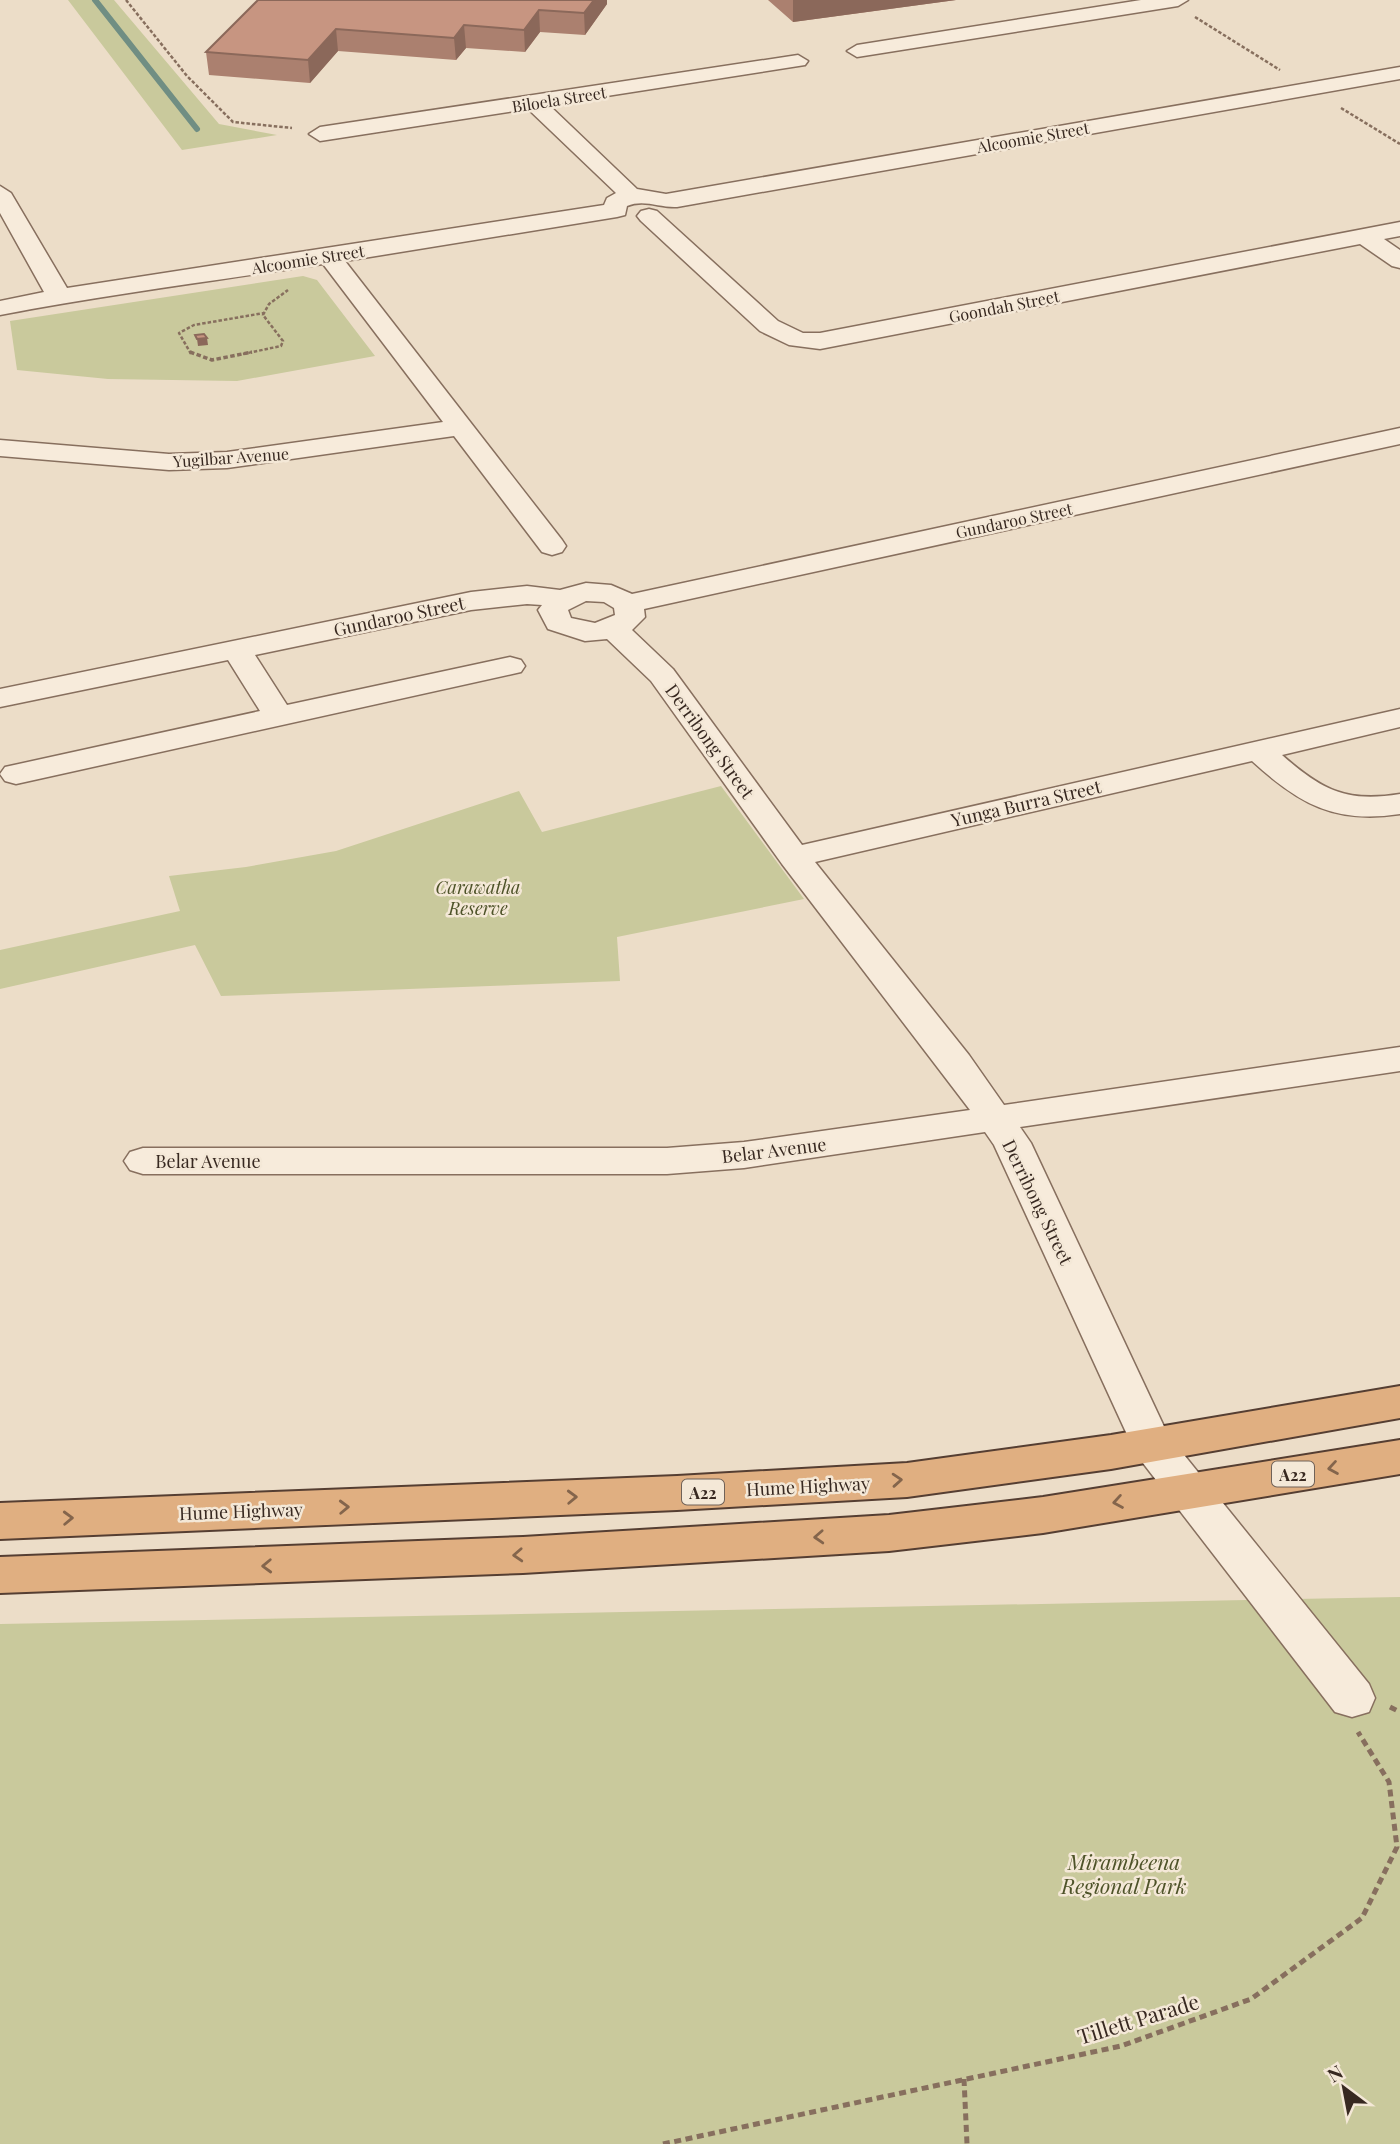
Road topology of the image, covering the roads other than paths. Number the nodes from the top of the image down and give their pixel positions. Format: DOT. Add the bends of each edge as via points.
graph roads {
  1 [pos="1178,0"];
  2 [pos="858,51"];
  3 [pos="798,61"];
  4 [pos="1400,73"];
  5 [pos="534,103"];
  6 [pos="320,134"];
  7 [pos="0,193"];
  8 [pos="624,203"];
  9 [pos="658,209"];
  10 [pos="1400,229"];
  11 [pos="1364,236"];
  12 [pos="329,256"];
  13 [pos="1400,261"];
  14 [pos="59,296"];
  15 [pos="0,308"];
  16 [pos="461,427"];
  17 [pos="1400,436"];
  18 [pos="0,448"];
  19 [pos="552,546"];
  20 [pos="564,599"];
  21 [pos="621,616"];
  22 [pos="236,649"];
  23 [pos="510,666"];
  24 [pos="0,698"];
  25 [pos="278,717"];
  26 [pos="1400,718"];
  27 [pos="1258,750"];
  28 [pos="16,774"];
  29 [pos="1400,804"];
  30 [pos="794,857"];
  31 [pos="1400,1059"];
  32 [pos="995,1119"];
  33 [pos="143,1161"];
  34 [pos="1400,1402"];
  35 [pos="1150,1443"];
  36 [pos="1400,1457"];
  37 [pos="1185,1490"];
  38 [pos="0,1521"];
  39 [pos="0,1575"];
  40 [pos="1352,1698"];
  1 -- 2 [label="street"];
  3 -- 5 [label="street, Biloela Street"];
  4 -- 9 [label="street, Alcoomie Street"];
  5 -- 6 [label="street, Biloela Street"];
  5 -- 8 [label="street"];
  7 -- 14 [label="street"];
  8 -- 9 [label="street" via="627,215"];
  8 -- 12 [label="street, Alcoomie Street"];
  9 -- 11 [label="street, Goondah Street" via="769,326 798,340 820,341"];
  10 -- 11 [label="street, Goondah Street"];
  11 -- 13 [label="street"];
  12 -- 14 [label="street, Alcoomie Street"];
  12 -- 16 [label="street"];
  14 -- 15 [label="street, Alcoomie Street"];
  16 -- 18 [label="street, Yugilbar Avenue" via="227,460 169,462"];
  16 -- 19 [label="street"];
  17 -- 21 [label="street, Gundaroo Street"];
  20 -- 21 [label="street, Gundaroo Street" via="599,592 621,598"];
  20 -- 21 [label="street, Gundaroo Street" via="553,610 566,628 589,632"];
  20 -- 22 [label="street, Gundaroo Street" via="527,595 471,601"];
  21 -- 30 [label="street, Derribong Street"];
  22 -- 24 [label="street, Gundaroo Street"];
  22 -- 25 [label="street"];
  23 -- 25 [label="street"];
  25 -- 28 [label="street"];
  26 -- 27 [label="street, Yunga Burra Street"];
  27 -- 29 [label="street" via="1309,794 1334,806 1361,809"];
  27 -- 30 [label="street, Yunga Burra Street"];
  30 -- 32 [label="street, Derribong Street"];
  31 -- 32 [label="street, Belar Avenue"];
  32 -- 33 [label="street, Belar Avenue" via="744,1155 667,1161"];
  32 -- 35 [label="street, Derribong Street" via="1022,1163"];
  34 -- 35 [label="highway, Hume Highway / A22"];
  35 -- 37 [label="street, Derribong Street"];
  38 -- 35 [label="highway, Hume Highway / A22, one-way" via="907,1480"];
  36 -- 37 [label="highway, A22, one-way"];
  37 -- 39 [label="highway, A22, one-way" via="1043,1515 889,1533 523,1555"];
  37 -- 40 [label="street, Derribong Street"];
}
